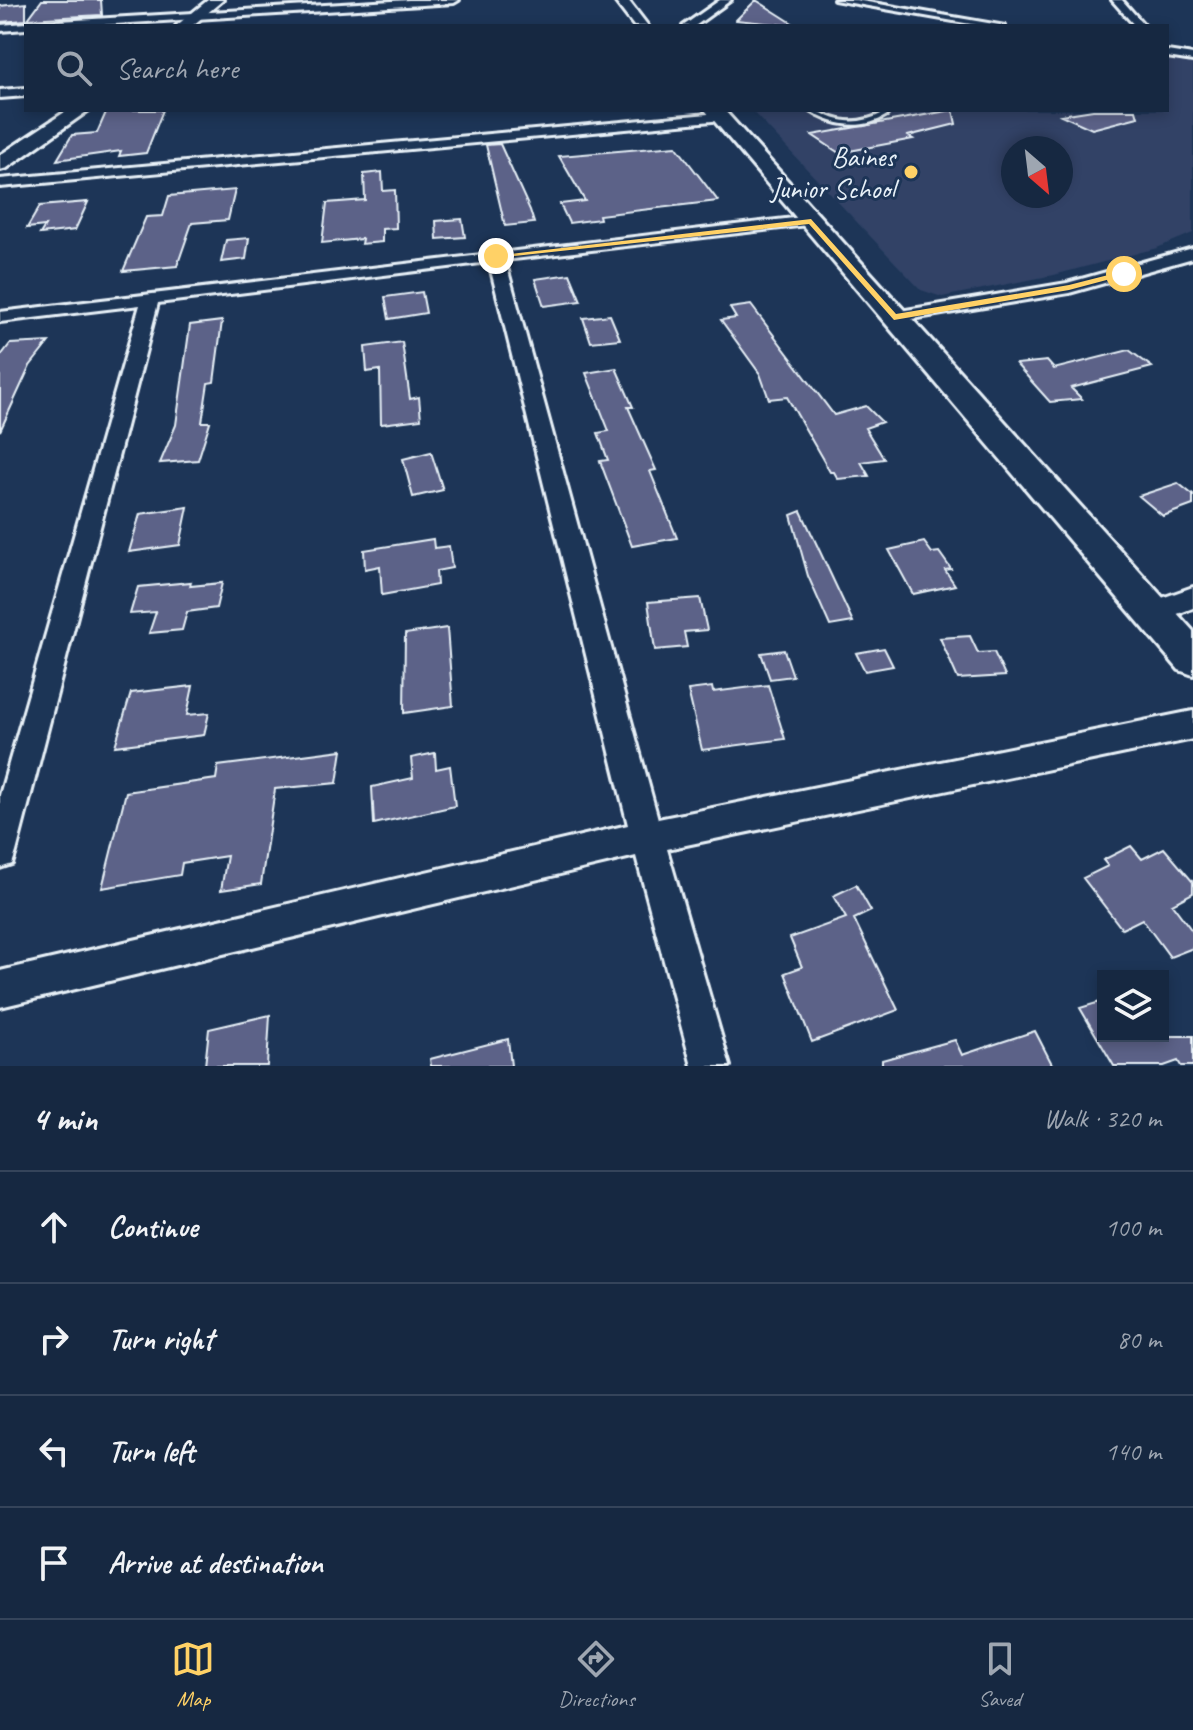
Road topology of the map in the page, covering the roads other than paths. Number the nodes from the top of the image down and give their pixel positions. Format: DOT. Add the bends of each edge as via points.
graph roads {
  1 [pos="216,0"];
  2 [pos="454,0"];
  3 [pos="621,0"];
  4 [pos="726,0"];
  5 [pos="839,0"];
  6 [pos="1117,0"];
  7 [pos="195,16"];
  8 [pos="965,20"];
  9 [pos="66,24"];
  10 [pos="185,24"];
  11 [pos="639,24"];
  12 [pos="691,24"];
  13 [pos="988,24"];
  14 [pos="1138,24"];
  15 [pos="24,26"];
  16 [pos="0,28"];
  17 [pos="1169,54"];
  18 [pos="1193,58"];
  19 [pos="24,92"];
  20 [pos="0,94"];
  21 [pos="77,112"];
  22 [pos="816,112"];
  23 [pos="883,112"];
  24 [pos="716,113"];
  25 [pos="0,164"];
  26 [pos="0,183"];
  27 [pos="811,221"];
  28 [pos="1193,253"];
  29 [pos="496,256"];
  30 [pos="150,300"];
  31 [pos="0,317"];
  32 [pos="894,317"];
  33 [pos="1193,597"];
  34 [pos="1154,612"];
  35 [pos="1193,658"];
  36 [pos="1193,725"];
  37 [pos="647,837"];
  38 [pos="0,852"];
  39 [pos="0,989"];
  40 [pos="711,1066"];
  1 -- 7 [label="street"];
  2 -- 7 [label="street"];
  3 -- 11 [label="street"];
  4 -- 12 [label="street"];
  5 -- 8 [label="street"];
  6 -- 14 [label="street"];
  7 -- 9 [label="street"];
  7 -- 10 [label="street"];
  8 -- 13 [label="street"];
  15 -- 16 [label="street"];
  17 -- 18 [label="street"];
  19 -- 20 [label="street"];
  21 -- 25 [label="street"];
  22 -- 23 [label="lane" via="859,124"];
  24 -- 26 [label="street"];
  24 -- 27 [label="street"];
  27 -- 29 [label="street"];
  27 -- 32 [label="street"];
  28 -- 32 [label="street" via="1069,288"];
  29 -- 30 [label="street"];
  29 -- 37 [label="street"];
  30 -- 31 [label="street"];
  30 -- 38 [label="street"];
  32 -- 34 [label="street"];
  33 -- 34 [label="street"];
  34 -- 35 [label="street"];
  36 -- 37 [label="street"];
  37 -- 39 [label="street"];
  37 -- 40 [label="street"];
}
